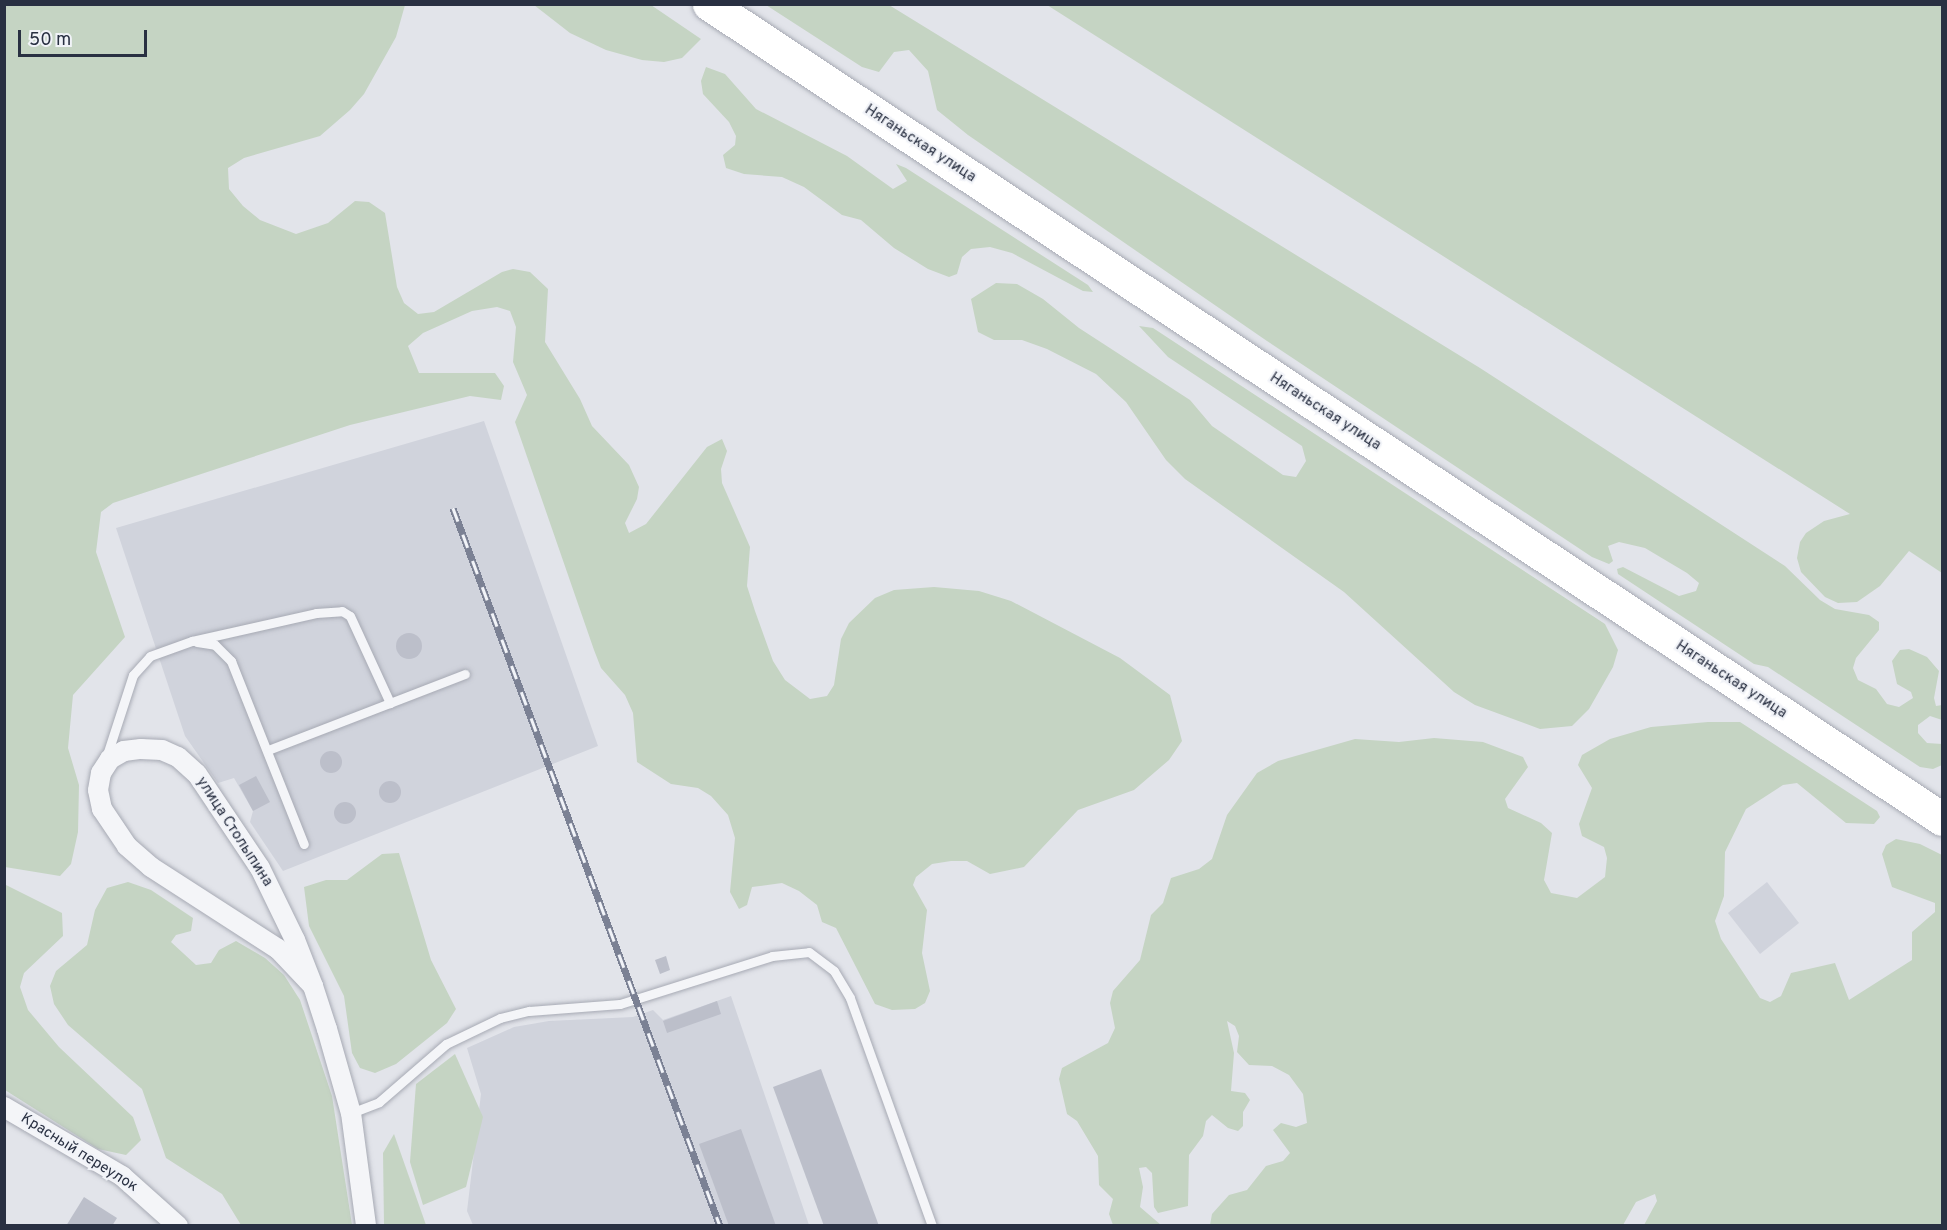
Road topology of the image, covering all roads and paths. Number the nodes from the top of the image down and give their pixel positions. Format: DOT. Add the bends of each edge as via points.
graph roads {
  1 [pos="709,4"];
  2 [pos="192,641"];
  3 [pos="465,674"];
  4 [pos="390,703"];
  5 [pos="268,750"];
  6 [pos="101,773"];
  7 [pos="1942,819"];
  8 [pos="304,843"];
  9 [pos="313,986"];
  10 [pos="4,1107"];
  11 [pos="351,1113"];
  12 [pos="178,1226"];
  13 [pos="366,1226"];
  14 [pos="932,1226"];
  1 -- 7 [label="highway, Няганьская улица"];
  2 -- 4 [label="lane" via="316,613 342,611 357,627"];
  2 -- 5 [label="lane" via="215,645 231,661"];
  2 -- 6 [label="lane" via="157,652 137,667"];
  3 -- 4 [label="lane"];
  4 -- 5 [label="lane"];
  5 -- 8 [label="lane"];
  6 -- 9 [label="street, улица Столыпина" via="98,790 102,809 127,846 151,867 278,949"];
  6 -- 9 [label="street, улица Столыпина" via="110,759 141,748 162,750 178,757 197,774 260,868"];
  9 -- 11 [label="street, улица Столыпина"];
  10 -- 12 [label="street, Красный переулок" via="122,1176"];
  11 -- 13 [label="street, улица Столыпина"];
  11 -- 14 [label="lane" via="379,1102 446,1044 500,1018 620,1004 772,956 809,952 834,971 850,998"];
}
